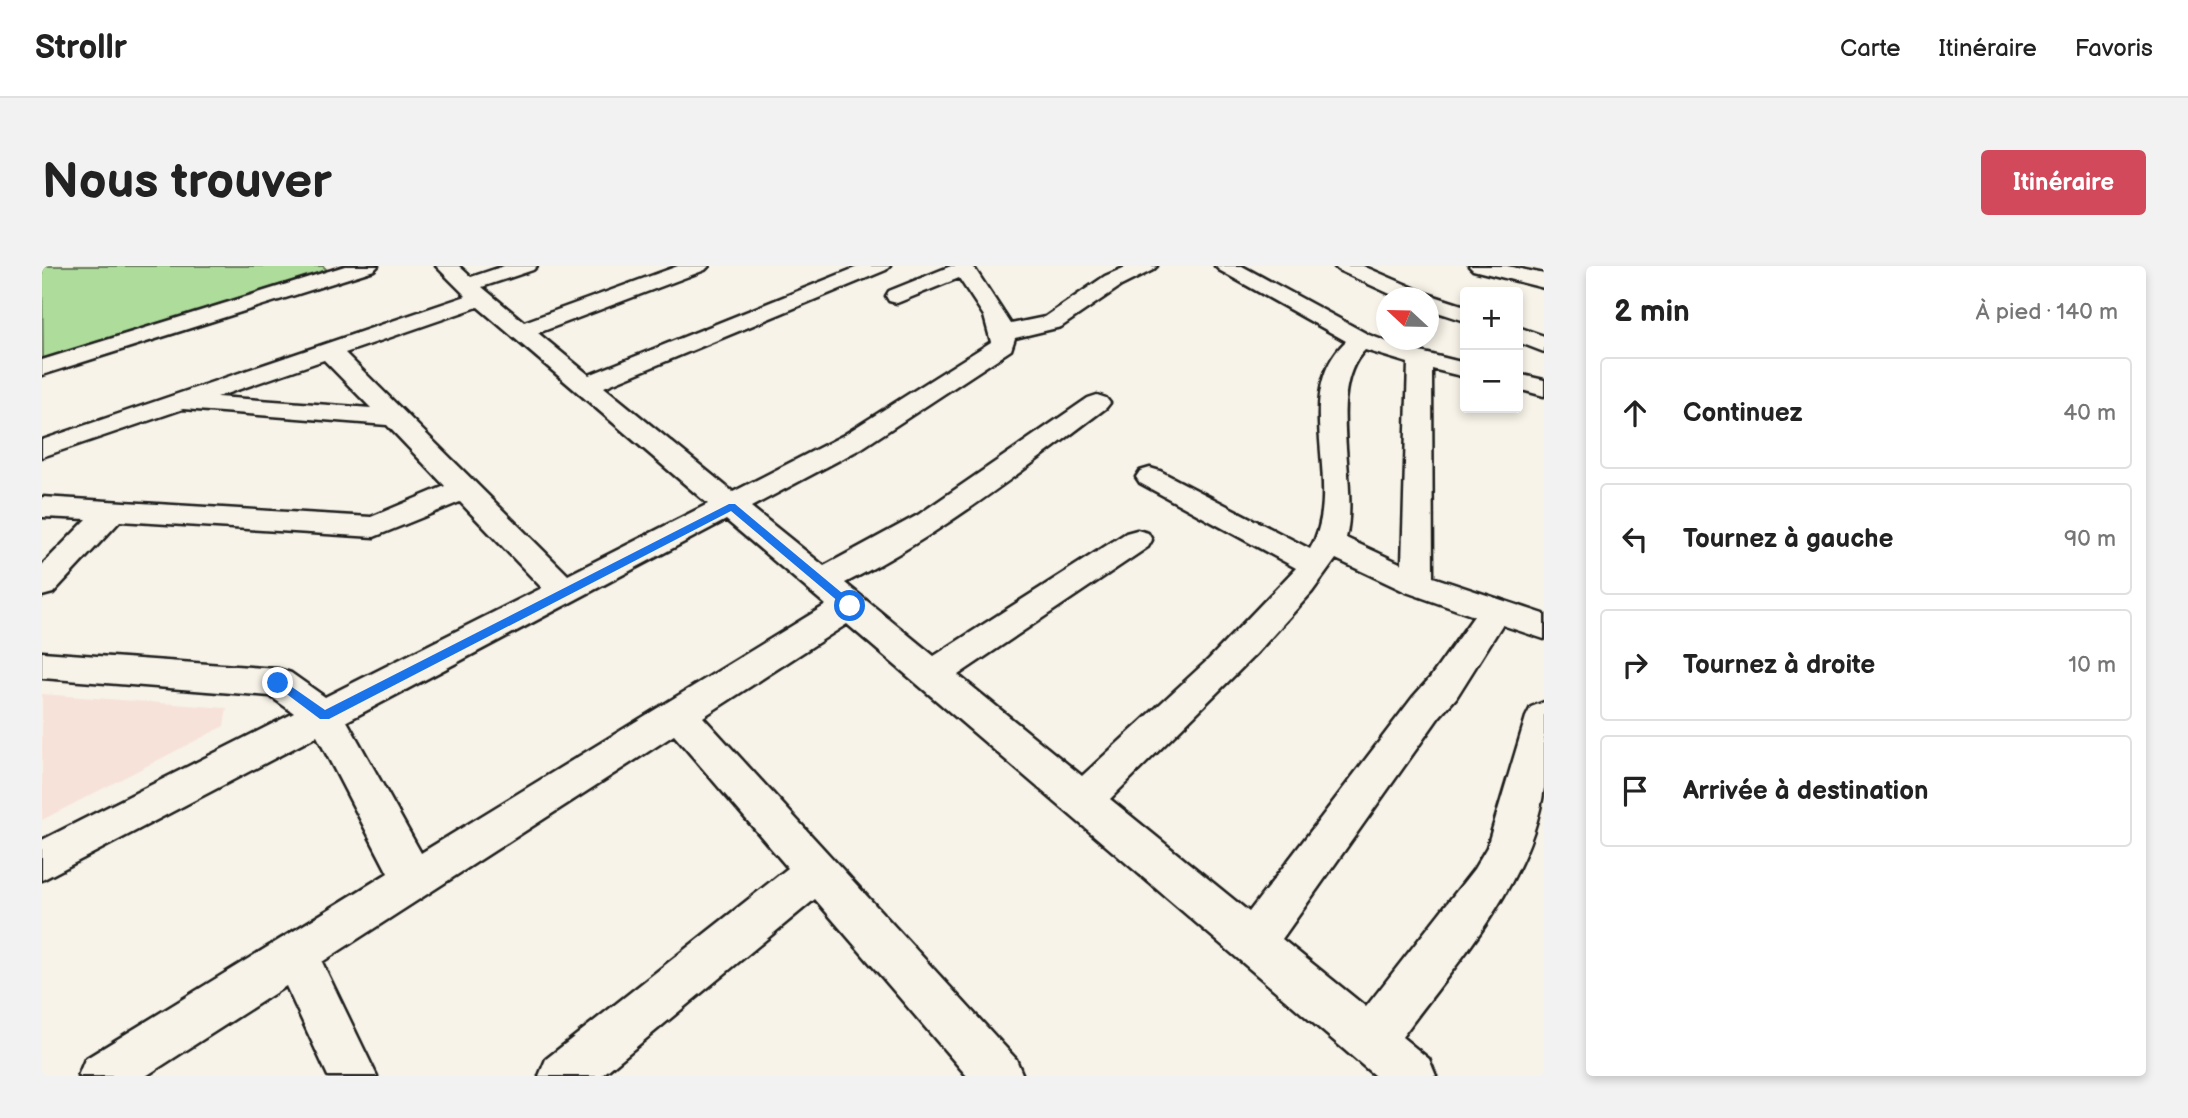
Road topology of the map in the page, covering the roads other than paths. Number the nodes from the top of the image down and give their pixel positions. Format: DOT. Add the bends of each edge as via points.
graph roads {
  1 [pos="367,266"];
  2 [pos="447,266"];
  3 [pos="526,266"];
  4 [pos="698,266"];
  5 [pos="879,266"];
  6 [pos="1146,266"];
  7 [pos="1345,266"];
  8 [pos="1480,266"];
  9 [pos="963,267"];
  10 [pos="1243,269"];
  11 [pos="1544,281"];
  12 [pos="1391,287"];
  13 [pos="474,291"];
  14 [pos="897,296"];
  15 [pos="1439,307"];
  16 [pos="1460,313"];
  17 [pos="522,331"];
  18 [pos="1004,332"];
  19 [pos="1523,336"];
  20 [pos="1360,340"];
  21 [pos="1376,343"];
  22 [pos="1544,345"];
  23 [pos="328,350"];
  24 [pos="1408,350"];
  25 [pos="42,368"];
  26 [pos="1460,368"];
  27 [pos="1523,383"];
  28 [pos="587,386"];
  29 [pos="1544,388"];
  30 [pos="176,402"];
  31 [pos="1097,403"];
  32 [pos="395,418"];
  33 [pos="42,449"];
  34 [pos="1150,477"];
  35 [pos="464,489"];
  36 [pos="42,507"];
  37 [pos="732,507"];
  38 [pos="112,512"];
  39 [pos="1137,540"];
  40 [pos="1321,553"];
  41 [pos="1418,584"];
  42 [pos="42,585"];
  43 [pos="566,592"];
  44 [pos="836,593"];
  45 [pos="1496,610"];
  46 [pos="1544,627"];
  47 [pos="42,665"];
  48 [pos="932,676"];
  49 [pos="678,714"];
  50 [pos="324,716"];
  51 [pos="1544,717"];
  52 [pos="1082,800"];
  53 [pos="42,861"];
  54 [pos="817,871"];
  55 [pos="413,880"];
  56 [pos="1253,943"];
  57 [pos="295,955"];
  58 [pos="1370,1041"];
  59 [pos="984,1071"];
  60 [pos="102,1076"];
  61 [pos="353,1076"];
  62 [pos="563,1076"];
  63 [pos="1412,1076"];
  1 -- 25 [label="street"];
  2 -- 13 [label="street"];
  3 -- 13 [label="street"];
  4 -- 17 [label="street"];
  5 -- 28 [label="street"];
  6 -- 18 [label="street" via="1113,281 1053,322"];
  7 -- 12 [label="street"];
  8 -- 11 [label="street"];
  9 -- 14 [label="street"];
  9 -- 18 [label="street"];
  10 -- 20 [label="street"];
  13 -- 17 [label="street"];
  13 -- 23 [label="street"];
  15 -- 16 [label="street"];
  17 -- 28 [label="street"];
  18 -- 37 [label="street" via="1003,345 921,400"];
  19 -- 22 [label="street"];
  20 -- 21 [label="street"];
  20 -- 40 [label="street" via="1351,345 1340,363 1331,399 1336,508"];
  23 -- 30 [label="street"];
  23 -- 32 [label="street"];
  24 -- 26 [label="street"];
  24 -- 41 [label="street"];
  27 -- 29 [label="street"];
  28 -- 37 [label="street"];
  30 -- 32 [label="street"];
  30 -- 33 [label="street"];
  31 -- 44 [label="street" via="993,478 859,564"];
  32 -- 35 [label="street"];
  34 -- 40 [label="street"];
  35 -- 38 [label="street" via="374,527"];
  35 -- 43 [label="street"];
  36 -- 38 [label="street"];
  37 -- 43 [label="street"];
  37 -- 44 [label="street"];
  38 -- 42 [label="street"];
  39 -- 48 [label="street"];
  40 -- 41 [label="street"];
  40 -- 52 [label="street" via="1289,597 1240,650"];
  41 -- 45 [label="street"];
  43 -- 50 [label="street"];
  44 -- 48 [label="street"];
  44 -- 49 [label="street"];
  45 -- 46 [label="street"];
  45 -- 56 [label="street"];
  47 -- 50 [label="street" via="278,683"];
  48 -- 52 [label="street"];
  49 -- 54 [label="street"];
  49 -- 55 [label="street"];
  50 -- 53 [label="street"];
  50 -- 55 [label="street"];
  51 -- 58 [label="street" via="1506,854"];
  52 -- 56 [label="street"];
  54 -- 59 [label="street"];
  54 -- 62 [label="street"];
  55 -- 57 [label="street"];
  56 -- 58 [label="street"];
  57 -- 60 [label="street"];
  57 -- 61 [label="street"];
  58 -- 63 [label="street"];
}
